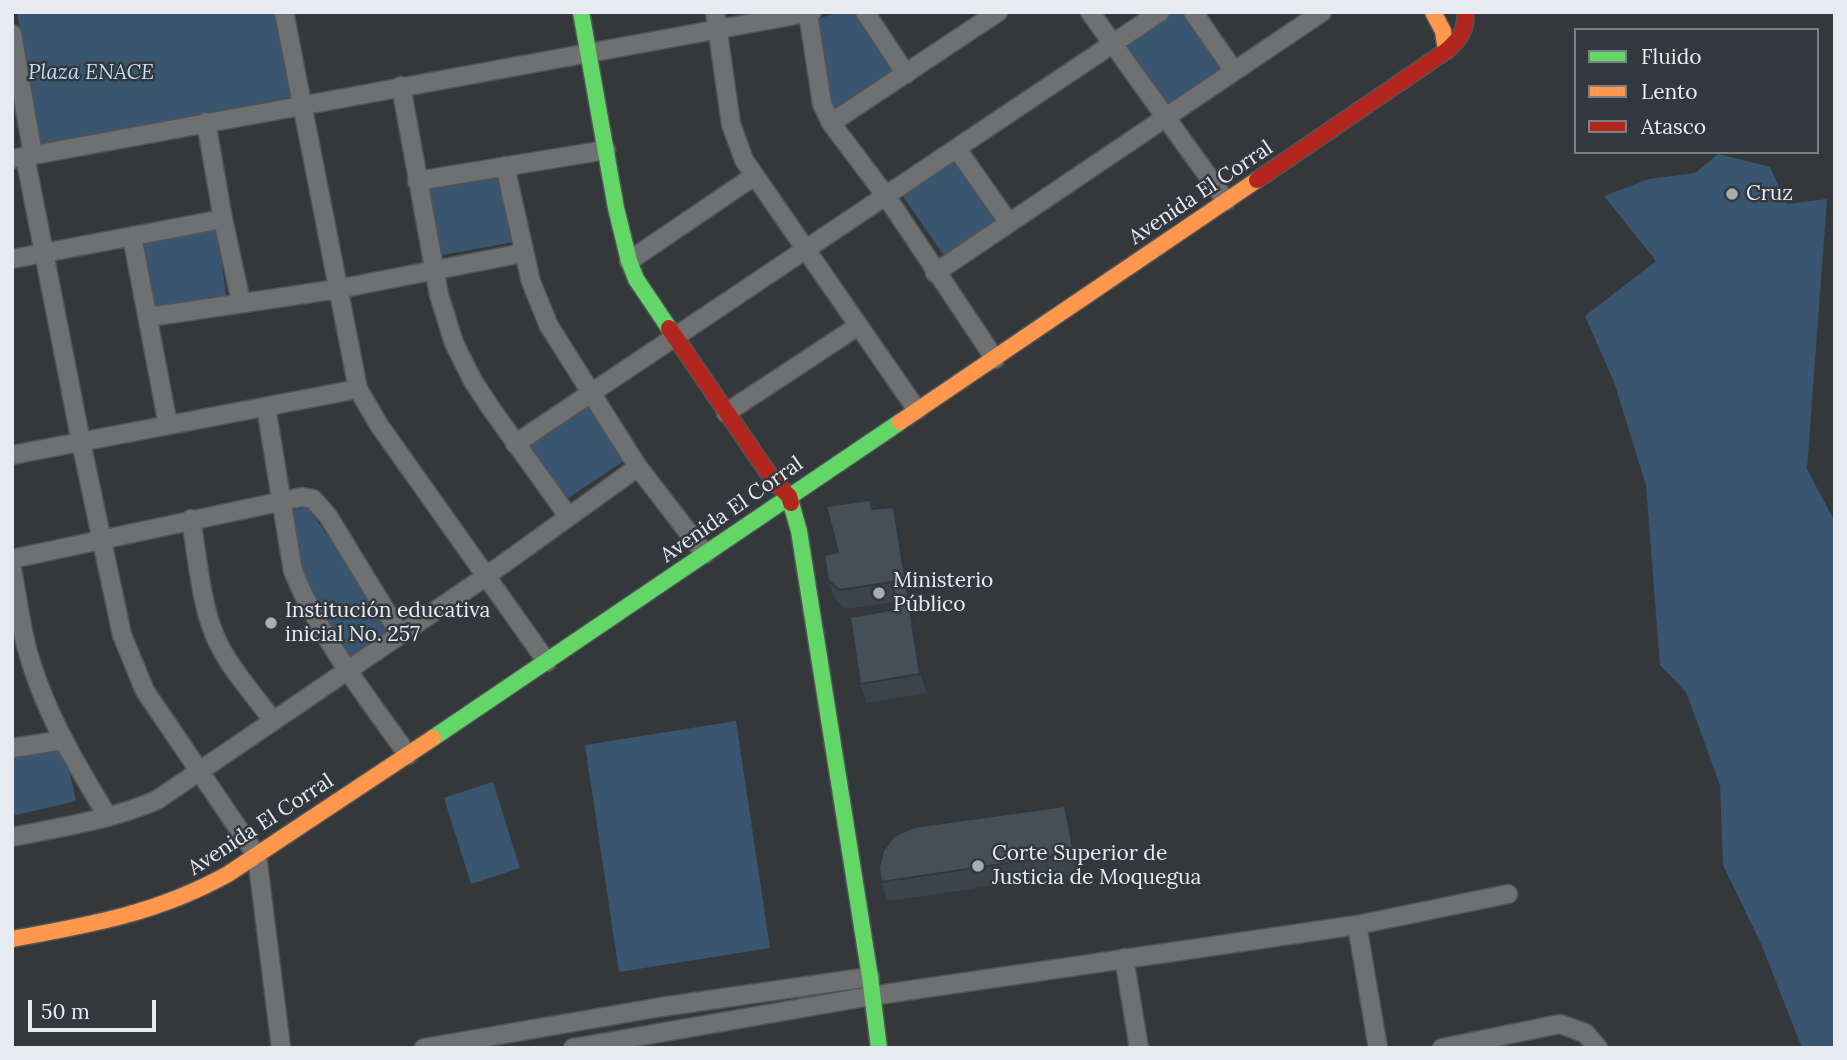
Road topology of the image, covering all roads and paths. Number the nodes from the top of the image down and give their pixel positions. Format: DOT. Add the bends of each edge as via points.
graph roads {
  1 [pos="284,12"];
  2 [pos="581,12"];
  3 [pos="715,12"];
  4 [pos="865,12"];
  5 [pos="999,12"];
  6 [pos="1090,12"];
  7 [pos="1160,12"];
  8 [pos="1193,12"];
  9 [pos="1322,12"];
  10 [pos="1433,12"];
  11 [pos="1465,12"];
  12 [pos="810,13"];
  13 [pos="719,31"];
  14 [pos="12,34"];
  15 [pos="1112,45"];
  16 [pos="1446,51"];
  17 [pos="590,54"];
  18 [pos="14,55"];
  19 [pos="1234,71"];
  20 [pos="906,74"];
  21 [pos="401,86"];
  22 [pos="302,105"];
  23 [pos="1164,117"];
  24 [pos="206,122"];
  25 [pos="831,123"];
  26 [pos="957,149"];
  27 [pos="606,150"];
  28 [pos="23,156"];
  29 [pos="505,166"];
  30 [pos="754,176"];
  31 [pos="417,181"];
  32 [pos="886,196"];
  33 [pos="1226,201"];
  34 [pos="223,219"];
  35 [pos="1009,223"];
  36 [pos="132,236"];
  37 [pos="806,251"];
  38 [pos="45,253"];
  39 [pos="523,253"];
  40 [pos="12,259"];
  41 [pos="629,261"];
  42 [pos="435,270"];
  43 [pos="935,273"];
  44 [pos="338,289"];
  45 [pos="241,302"];
  46 [pos="149,317"];
  47 [pos="858,326"];
  48 [pos="675,338"];
  49 [pos="995,359"];
  50 [pos="358,389"];
  51 [pos="591,394"];
  52 [pos="266,407"];
  53 [pos="917,410"];
  54 [pos="726,412"];
  55 [pos="168,425"];
  56 [pos="81,442"];
  57 [pos="515,444"];
  58 [pos="12,455"];
  59 [pos="638,467"];
  60 [pos="789,496"];
  61 [pos="282,503"];
  62 [pos="568,516"];
  63 [pos="191,519"];
  64 [pos="102,540"];
  65 [pos="705,554"];
  66 [pos="12,559"];
  67 [pos="12,570"];
  68 [pos="485,577"];
  69 [pos="400,634"];
  70 [pos="19,646"];
  71 [pos="547,662"];
  72 [pos="348,671"];
  73 [pos="273,721"];
  74 [pos="64,740"];
  75 [pos="12,748"];
  76 [pos="408,755"];
  77 [pos="199,771"];
  78 [pos="108,817"];
  79 [pos="12,837"];
  80 [pos="257,856"];
  81 [pos="1508,894"];
  82 [pos="1357,925"];
  83 [pos="12,939"];
  84 [pos="1124,958"];
  85 [pos="870,977"];
  86 [pos="871,996"];
  87 [pos="621,1014"];
  88 [pos="626,1043"];
  89 [pos="281,1048"];
  90 [pos="424,1048"];
  91 [pos="573,1048"];
  92 [pos="879,1048"];
  93 [pos="1139,1048"];
  94 [pos="1378,1048"];
  95 [pos="1442,1048"];
  96 [pos="1598,1048"];
  1 -- 22 [label="street"];
  2 -- 17 [label="street"];
  3 -- 13 [label="street"];
  4 -- 20 [label="street"];
  5 -- 20 [label="street"];
  6 -- 15 [label="street"];
  7 -- 15 [label="street"];
  8 -- 19 [label="street"];
  9 -- 19 [label="street"];
  10 -- 16 [label="street"];
  11 -- 16 [label="street" via="1463,32"];
  12 -- 13 [label="street"];
  12 -- 25 [label="street" via="822,104"];
  13 -- 17 [label="street"];
  13 -- 30 [label="street" via="731,124"];
  14 -- 18 [label="street"];
  15 -- 23 [label="street"];
  15 -- 26 [label="street"];
  16 -- 33 [label="street, Avenida El Corral"];
  17 -- 21 [label="street"];
  17 -- 27 [label="street"];
  18 -- 28 [label="street"];
  19 -- 23 [label="street"];
  20 -- 25 [label="street"];
  21 -- 22 [label="street"];
  21 -- 31 [label="street"];
  22 -- 24 [label="street"];
  22 -- 44 [label="street"];
  23 -- 33 [label="street"];
  23 -- 35 [label="street"];
  24 -- 28 [label="street"];
  24 -- 34 [label="street"];
  25 -- 32 [label="street"];
  26 -- 32 [label="street"];
  26 -- 35 [label="street"];
  27 -- 29 [label="street"];
  27 -- 41 [label="street"];
  28 -- 38 [label="street"];
  29 -- 31 [label="street"];
  29 -- 39 [label="street"];
  30 -- 37 [label="street"];
  30 -- 41 [label="street"];
  31 -- 42 [label="street"];
  32 -- 37 [label="street"];
  32 -- 43 [label="street"];
  33 -- 49 [label="street, Avenida El Corral"];
  34 -- 36 [label="street"];
  34 -- 45 [label="street"];
  35 -- 43 [label="street"];
  36 -- 38 [label="street"];
  36 -- 46 [label="street"];
  37 -- 47 [label="street"];
  37 -- 48 [label="street"];
  38 -- 40 [label="street"];
  38 -- 56 [label="street"];
  39 -- 42 [label="street"];
  39 -- 51 [label="street" via="543,314"];
  41 -- 48 [label="street"];
  42 -- 44 [label="street"];
  42 -- 57 [label="street" via="459,353"];
  43 -- 49 [label="street"];
  44 -- 45 [label="street"];
  44 -- 50 [label="street"];
  45 -- 46 [label="street"];
  46 -- 55 [label="street"];
  47 -- 53 [label="street"];
  47 -- 54 [label="street"];
  48 -- 51 [label="street"];
  48 -- 54 [label="street"];
  49 -- 53 [label="street, Avenida El Corral"];
  50 -- 52 [label="street"];
  50 -- 68 [label="street"];
  51 -- 57 [label="street"];
  51 -- 59 [label="street"];
  52 -- 55 [label="street"];
  52 -- 61 [label="street"];
  53 -- 60 [label="street, Avenida El Corral"];
  54 -- 60 [label="street"];
  55 -- 56 [label="street"];
  56 -- 58 [label="street"];
  56 -- 64 [label="street"];
  57 -- 62 [label="street"];
  59 -- 62 [label="street"];
  59 -- 65 [label="street"];
  60 -- 65 [label="street, Avenida El Corral"];
  60 -- 85 [label="street" via="799,531"];
  61 -- 63 [label="street"];
  61 -- 69 [label="street" via="302,497 320,505"];
  61 -- 72 [label="street" via="293,571 313,615"];
  62 -- 68 [label="street"];
  63 -- 64 [label="street"];
  63 -- 73 [label="street" via="214,635"];
  64 -- 66 [label="street"];
  64 -- 77 [label="street" via="132,663 145,691"];
  65 -- 71 [label="street, Avenida El Corral"];
  67 -- 70 [label="street"];
  68 -- 69 [label="street"];
  68 -- 71 [label="street"];
  69 -- 72 [label="street"];
  70 -- 74 [label="street"];
  71 -- 76 [label="street, Avenida El Corral"];
  72 -- 73 [label="street"];
  72 -- 76 [label="street"];
  73 -- 77 [label="street"];
  74 -- 75 [label="street"];
  74 -- 78 [label="street"];
  76 -- 80 [label="street, Avenida El Corral"];
  77 -- 78 [label="street" via="157,800"];
  77 -- 80 [label="street"];
  78 -- 79 [label="street"];
  80 -- 83 [label="street, Avenida El Corral" via="174,903 122,919"];
  80 -- 89 [label="street"];
  81 -- 82 [label="street"];
  82 -- 84 [label="street"];
  82 -- 94 [label="street"];
  84 -- 86 [label="street"];
  84 -- 93 [label="street"];
  85 -- 86 [label="street"];
  85 -- 87 [label="street"];
  86 -- 88 [label="street"];
  86 -- 92 [label="street"];
  87 -- 88 [label="street"];
  87 -- 90 [label="street"];
  88 -- 91 [label="street"];
  95 -- 96 [label="street" via="1560,1024 1585,1034"];
}
